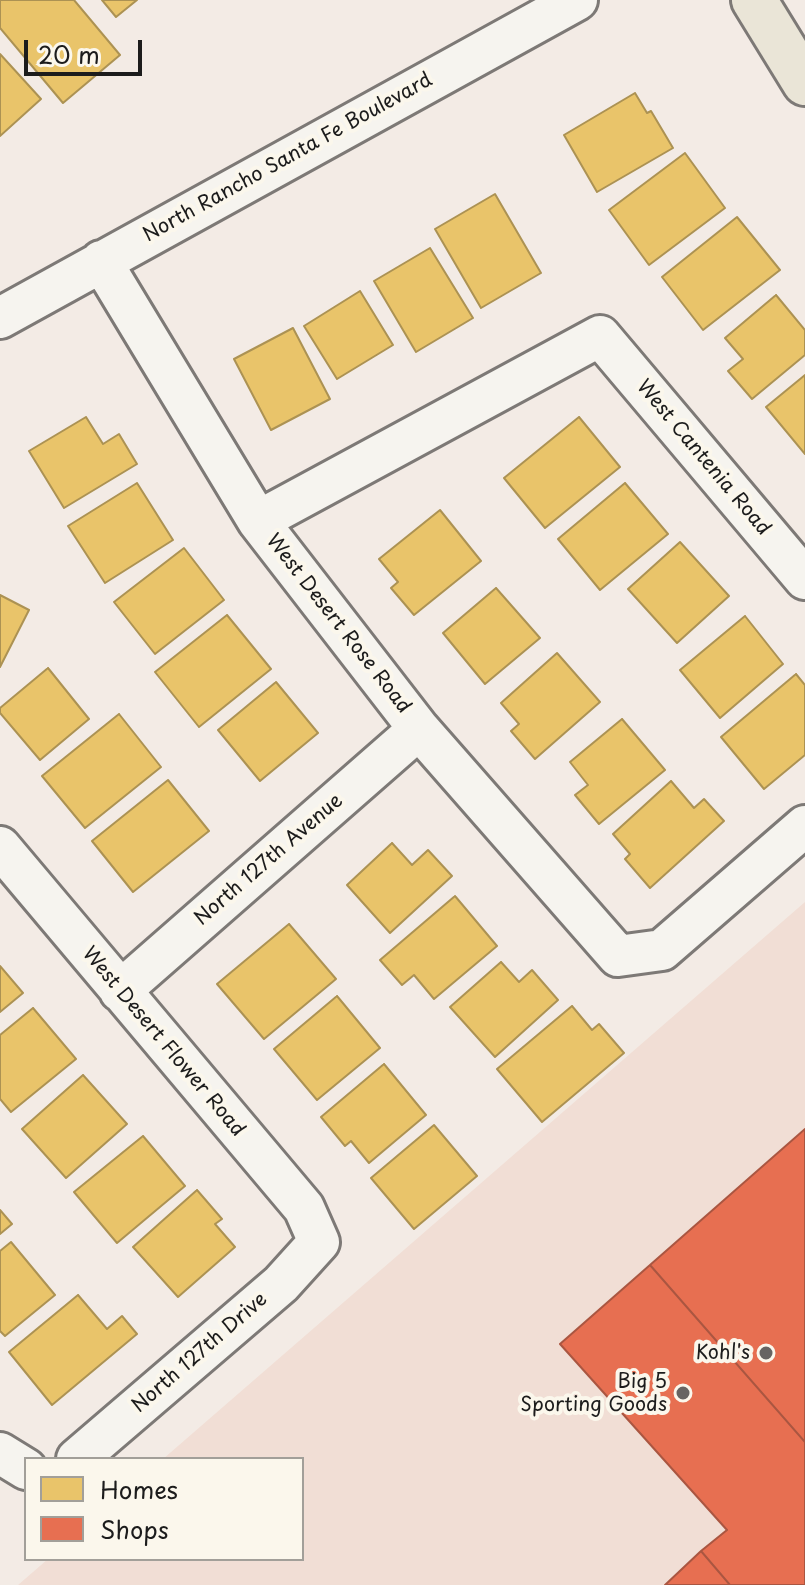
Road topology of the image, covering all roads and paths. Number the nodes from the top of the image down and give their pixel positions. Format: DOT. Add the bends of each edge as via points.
graph roads {
  1 [pos="577,0"];
  2 [pos="754,0"];
  3 [pos="805,83"];
  4 [pos="101,261"];
  5 [pos="0,318"];
  6 [pos="258,521"];
  7 [pos="805,579"];
  8 [pos="419,729"];
  9 [pos="805,826"];
  10 [pos="0,847"];
  11 [pos="120,991"];
  12 [pos="319,1242"];
  13 [pos="0,1453"];
  14 [pos="79,1457"];
  15 [pos="24,1468"];
  1 -- 4 [label="street, North Rancho Santa Fe Boulevard"];
  2 -- 3 [label="main road"];
  4 -- 5 [label="street, North Rancho Santa Fe Boulevard"];
  4 -- 6 [label="street, West Desert Rose Road"];
  6 -- 7 [label="street, West Cantenia Road" via="600,336"];
  6 -- 8 [label="street, West Desert Rose Road"];
  8 -- 9 [label="street, West Desert Rose Road" via="618,956 662,950"];
  8 -- 11 [label="street, North 127th Avenue"];
  10 -- 11 [label="street, West Desert Flower Road"];
  11 -- 12 [label="street, West Desert Flower Road" via="304,1208"];
  12 -- 14 [label="street, North 127th Drive" via="281,1284"];
  13 -- 15 [label="street"];
}
